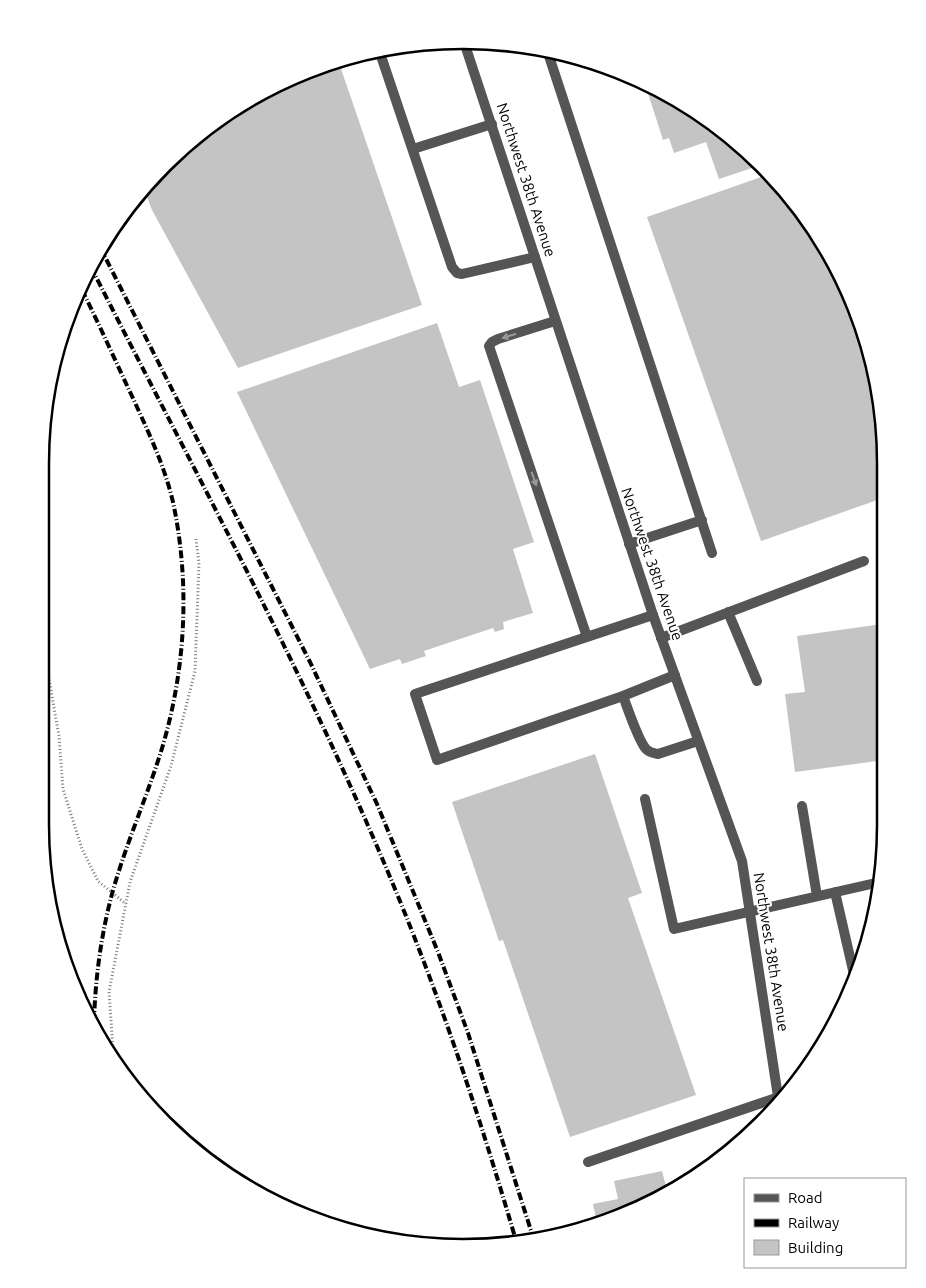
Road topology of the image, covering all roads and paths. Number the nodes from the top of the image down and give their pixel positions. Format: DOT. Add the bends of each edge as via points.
graph roads {
  1 [pos="466,49"];
  2 [pos="381,57"];
  3 [pos="550,58"];
  4 [pos="492,124"];
  5 [pos="413,149"];
  6 [pos="535,256"];
  7 [pos="555,321"];
  8 [pos="702,520"];
  9 [pos="196,539"];
  10 [pos="629,544"];
  11 [pos="712,553"];
  12 [pos="864,561"];
  13 [pos="728,612"];
  14 [pos="653,615"];
  15 [pos="587,637"];
  16 [pos="661,638"];
  17 [pos="674,675"];
  18 [pos="49,679"];
  19 [pos="757,680"];
  20 [pos="623,696"];
  21 [pos="698,740"];
  22 [pos="645,799"];
  23 [pos="802,806"];
  24 [pos="873,884"];
  25 [pos="835,892"];
  26 [pos="817,896"];
  27 [pos="126,904"];
  28 [pos="750,912"];
  29 [pos="852,966"];
  30 [pos="113,1045"];
  31 [pos="778,1093"];
  32 [pos="769,1103"];
  33 [pos="588,1162"];
  1 -- 4 [label="street, Northwest 38th Avenue"];
  2 -- 5 [label="street"];
  3 -- 8 [label="street"];
  4 -- 5 [label="street"];
  4 -- 6 [label="street, Northwest 38th Avenue"];
  5 -- 6 [label="street" via="456,273"];
  6 -- 7 [label="street, Northwest 38th Avenue"];
  7 -- 10 [label="street, Northwest 38th Avenue"];
  7 -- 15 [label="street, one-way" via="498,339 489,346"];
  8 -- 10 [label="street"];
  8 -- 11 [label="street"];
  9 -- 27 [label="path" via="199,564 194,671 171,766 130,882"];
  10 -- 14 [label="street, Northwest 38th Avenue"];
  12 -- 13 [label="street"];
  13 -- 16 [label="street"];
  13 -- 19 [label="street"];
  14 -- 15 [label="street"];
  14 -- 16 [label="street, Northwest 38th Avenue"];
  15 -- 20 [label="street" via="414,694 438,760"];
  16 -- 17 [label="street, Northwest 38th Avenue"];
  17 -- 20 [label="street"];
  17 -- 21 [label="street, Northwest 38th Avenue"];
  18 -- 27 [label="path" via="59,736 63,788 82,849 98,880"];
  20 -- 21 [label="street" via="647,750 658,754"];
  21 -- 28 [label="street, Northwest 38th Avenue" via="742,861"];
  22 -- 28 [label="street" via="674,929"];
  23 -- 26 [label="street"];
  24 -- 25 [label="street"];
  25 -- 26 [label="street"];
  25 -- 29 [label="street"];
  26 -- 28 [label="street"];
  27 -- 30 [label="path" via="109,992"];
  28 -- 31 [label="street, Northwest 38th Avenue"];
  32 -- 33 [label="street"];
}
